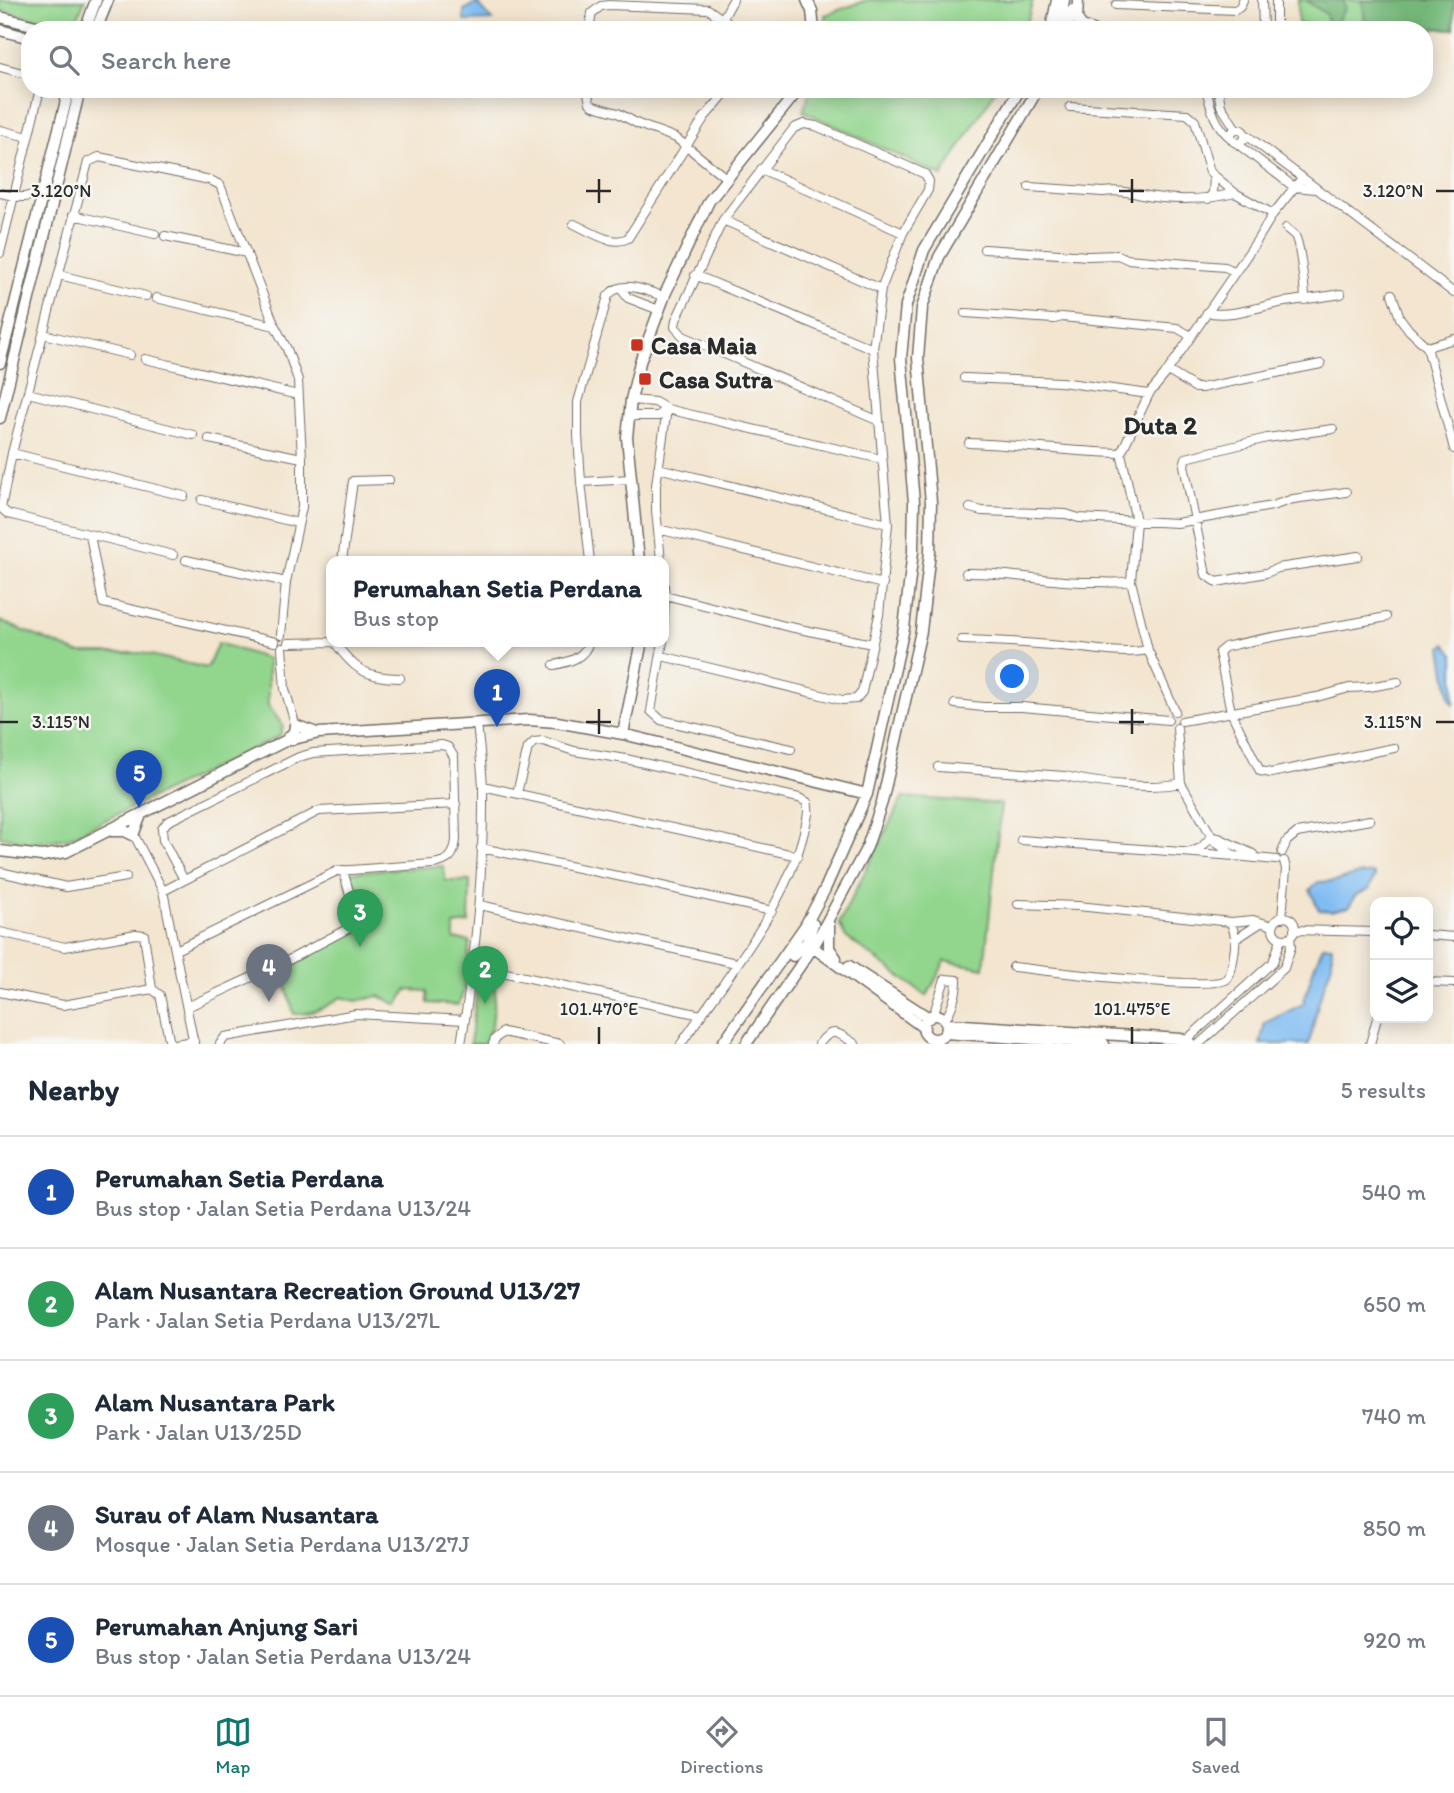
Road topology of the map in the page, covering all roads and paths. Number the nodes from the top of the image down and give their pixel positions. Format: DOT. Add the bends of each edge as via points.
graph roads {
  1 [pos="96,0"];
  2 [pos="107,0"];
  3 [pos="733,0"];
  4 [pos="807,0"];
  5 [pos="1057,0"];
  6 [pos="1064,0"];
  7 [pos="1075,0"];
  8 [pos="1243,0"];
  9 [pos="1262,0"];
  10 [pos="1276,0"];
  11 [pos="615,3"];
  12 [pos="672,4"];
  13 [pos="1116,5"];
  14 [pos="0,17"];
  15 [pos="723,18"];
  16 [pos="88,21"];
  17 [pos="99,21"];
  18 [pos="589,21"];
  19 [pos="727,21"];
  20 [pos="813,21"];
  21 [pos="1053,21"];
  22 [pos="1060,21"];
  23 [pos="1069,21"];
  24 [pos="1079,21"];
  25 [pos="1263,21"];
  26 [pos="1276,21"];
  27 [pos="21,22"];
  28 [pos="0,30"];
  29 [pos="21,36"];
  30 [pos="0,67"];
  31 [pos="21,73"];
  32 [pos="38,98"];
  33 [pos="67,98"];
  34 [pos="78,98"];
  35 [pos="589,98"];
  36 [pos="720,98"];
  37 [pos="792,98"];
  38 [pos="1015,98"];
  39 [pos="1033,98"];
  40 [pos="1208,98"];
  41 [pos="1220,98"];
  42 [pos="1070,107"];
  43 [pos="1236,129"];
  44 [pos="0,130"];
  45 [pos="1245,134"];
  46 [pos="29,137"];
  47 [pos="1233,141"];
  48 [pos="687,145"];
  49 [pos="761,169"];
  50 [pos="1214,176"];
  51 [pos="1302,177"];
  52 [pos="726,178"];
  53 [pos="46,185"];
  54 [pos="1029,187"];
  55 [pos="1294,187"];
  56 [pos="1316,189"];
  57 [pos="0,193"];
  58 [pos="1236,193"];
  59 [pos="18,197"];
  60 [pos="1208,199"];
  61 [pos="1273,214"];
  62 [pos="73,215"];
  63 [pos="723,220"];
  64 [pos="36,222"];
  65 [pos="575,224"];
  66 [pos="1286,228"];
  67 [pos="903,233"];
  68 [pos="155,234"];
  69 [pos="165,236"];
  70 [pos="984,249"];
  71 [pos="0,253"];
  72 [pos="247,253"];
  73 [pos="1234,271"];
  74 [pos="59,275"];
  75 [pos="695,275"];
  76 [pos="621,289"];
  77 [pos="881,289"];
  78 [pos="1454,293"];
  79 [pos="1341,294"];
  80 [pos="1392,294"];
  81 [pos="146,296"];
  82 [pos="665,297"];
  83 [pos="156,298"];
  84 [pos="1305,300"];
  85 [pos="659,310"];
  86 [pos="1208,312"];
  87 [pos="965,313"];
  88 [pos="275,326"];
  89 [pos="43,334"];
  90 [pos="1191,335"];
  91 [pos="1454,339"];
  92 [pos="1427,347"];
  93 [pos="873,349"];
  94 [pos="130,355"];
  95 [pos="145,359"];
  96 [pos="0,363"];
  97 [pos="1321,364"];
  98 [pos="1168,371"];
  99 [pos="964,378"];
  100 [pos="28,393"];
  101 [pos="1149,394"];
  102 [pos="298,395"];
  103 [pos="631,400"];
  104 [pos="666,408"];
  105 [pos="1450,409"];
  106 [pos="629,416"];
  107 [pos="0,418"];
  108 [pos="879,421"];
  109 [pos="1333,429"];
  110 [pos="193,435"];
  111 [pos="209,439"];
  112 [pos="970,443"];
  113 [pos="1454,449"];
  114 [pos="12,453"];
  115 [pos="1121,453"];
  116 [pos="302,458"];
  117 [pos="881,459"];
  118 [pos="658,468"];
  119 [pos="631,479"];
  120 [pos="389,480"];
  121 [pos="581,482"];
  122 [pos="1346,492"];
  123 [pos="184,496"];
  124 [pos="1,499"];
  125 [pos="202,500"];
  126 [pos="970,508"];
  127 [pos="1194,520"];
  128 [pos="1136,521"];
  129 [pos="298,523"];
  130 [pos="888,524"];
  131 [pos="658,529"];
  132 [pos="90,535"];
  133 [pos="173,555"];
  134 [pos="343,556"];
  135 [pos="589,556"];
  136 [pos="639,556"];
  137 [pos="661,556"];
  138 [pos="1358,556"];
  139 [pos="186,560"];
  140 [pos="967,573"];
  141 [pos="1131,581"];
  142 [pos="286,582"];
  143 [pos="883,584"];
  144 [pos="669,596"];
  145 [pos="1386,617"];
  146 [pos="962,640"];
  147 [pos="326,641"];
  148 [pos="282,642"];
  149 [pos="872,644"];
  150 [pos="338,647"];
  151 [pos="588,647"];
  152 [pos="641,647"];
  153 [pos="663,647"];
  154 [pos="1148,650"];
  155 [pos="662,656"];
  156 [pos="554,665"];
  157 [pos="400,678"];
  158 [pos="1398,682"];
  159 [pos="955,704"];
  160 [pos="1175,711"];
  161 [pos="1231,712"];
  162 [pos="626,720"];
  163 [pos="1168,720"];
  164 [pos="477,723"];
  165 [pos="1179,725"];
  166 [pos="298,731"];
  167 [pos="608,731"];
  168 [pos="623,734"];
  169 [pos="638,738"];
  170 [pos="1394,748"];
  171 [pos="791,749"];
  172 [pos="938,767"];
  173 [pos="873,769"];
  174 [pos="1181,783"];
  175 [pos="483,786"];
  176 [pos="886,786"];
  177 [pos="846,789"];
  178 [pos="517,793"];
  179 [pos="867,794"];
  180 [pos="456,804"];
  181 [pos="878,813"];
  182 [pos="142,815"];
  183 [pos="858,815"];
  184 [pos="1370,820"];
  185 [pos="127,822"];
  186 [pos="110,831"];
  187 [pos="133,835"];
  188 [pos="1211,837"];
  189 [pos="1021,840"];
  190 [pos="481,848"];
  191 [pos="0,850"];
  192 [pos="1190,852"];
  193 [pos="799,856"];
  194 [pos="1234,856"];
  195 [pos="1279,857"];
  196 [pos="343,870"];
  197 [pos="833,871"];
  198 [pos="0,872"];
  199 [pos="126,877"];
  200 [pos="184,880"];
  201 [pos="163,891"];
  202 [pos="1018,904"];
  203 [pos="480,905"];
  204 [pos="772,911"];
  205 [pos="830,918"];
  206 [pos="1282,918"];
  207 [pos="1231,922"];
  208 [pos="1259,924"];
  209 [pos="1273,926"];
  210 [pos="0,932"];
  211 [pos="1370,932"];
  212 [pos="1288,935"];
  213 [pos="1433,935"];
  214 [pos="1454,937"];
  215 [pos="1236,939"];
  216 [pos="812,945"];
  217 [pos="176,950"];
  218 [pos="834,960"];
  219 [pos="736,963"];
  220 [pos="474,966"];
  221 [pos="1013,967"];
  222 [pos="797,971"];
  223 [pos="1433,982"];
  224 [pos="1454,983"];
  225 [pos="152,989"];
  226 [pos="760,991"];
  227 [pos="0,992"];
  228 [pos="187,1007"];
  229 [pos="701,1015"];
  230 [pos="465,1020"];
  231 [pos="1376,1023"];
  232 [pos="936,1030"];
  233 [pos="194,1042"];
  234 [pos="220,1042"];
  235 [pos="1187,1043"];
  236 [pos="170,1044"];
  237 [pos="175,1044"];
  238 [pos="461,1044"];
  239 [pos="493,1044"];
  240 [pos="560,1044"];
  241 [pos="681,1044"];
  242 [pos="722,1044"];
  243 [pos="746,1044"];
  244 [pos="819,1044"];
  245 [pos="855,1044"];
  246 [pos="1104,1044"];
  247 [pos="1199,1044"];
  248 [pos="1372,1044"];
  1 -- 16 [label="main road"];
  2 -- 17 [label="main road"];
  3 -- 15 [label="street"];
  4 -- 20 [label="main road"];
  5 -- 21 [label="main road"];
  6 -- 22 [label="main road"];
  7 -- 23 [label="main road"];
  7 -- 24 [label="main road"];
  8 -- 13 [label="street" via="1235,10"];
  9 -- 25 [label="street"];
  10 -- 26 [label="street"];
  11 -- 12 [label="street"];
  11 -- 18 [label="street" via="595,9"];
  12 -- 15 [label="street" via="708,9"];
  14 -- 27 [label="main road"];
  15 -- 19 [label="street"];
  28 -- 29 [label="main road"];
  30 -- 31 [label="street"];
  32 -- 46 [label="street"];
  33 -- 53 [label="main road"];
  34 -- 107 [label="main road"];
  35 -- 48 [label="street" via="594,106"];
  36 -- 48 [label="street"];
  37 -- 52 [label="main road"];
  38 -- 173 [label="main road" via="924,250 906,304 901,358 914,502 913,551 904,628"];
  39 -- 176 [label="main road" via="939,257 922,308 918,358 931,502 930,552 921,631"];
  40 -- 47 [label="street" via="1219,128"];
  41 -- 43 [label="street"];
  42 -- 50 [label="street" via="1187,114 1195,121"];
  43 -- 45 [label="street"];
  43 -- 47 [label="street"];
  44 -- 46 [label="street"];
  45 -- 47 [label="street" via="1243,142"];
  45 -- 51 [label="street"];
  46 -- 59 [label="street"];
  47 -- 55 [label="street"];
  48 -- 52 [label="street"];
  48 -- 65 [label="street" via="625,240 613,241"];
  49 -- 63 [label="street"];
  49 -- 67 [label="street"];
  49 -- 67 [label="street" via="794,128 804,124 925,174 928,190"];
  50 -- 58 [label="street"];
  50 -- 60 [label="street"];
  51 -- 55 [label="street"];
  51 -- 56 [label="street"];
  52 -- 82 [label="main road" via="701,218"];
  53 -- 59 [label="street" via="36,195"];
  53 -- 64 [label="main road"];
  54 -- 60 [label="street"];
  55 -- 56 [label="street"];
  55 -- 61 [label="street"];
  56 -- 78 [label="street"];
  57 -- 59 [label="street"];
  58 -- 60 [label="street"];
  58 -- 61 [label="street"];
  59 -- 64 [label="street" via="33,209"];
  59 -- 71 [label="street"];
  61 -- 73 [label="street"];
  62 -- 68 [label="street"];
  62 -- 72 [label="street" via="86,165 94,158 209,180 220,185"];
  62 -- 74 [label="street"];
  63 -- 75 [label="street"];
  63 -- 77 [label="street"];
  64 -- 96 [label="main road"];
  66 -- 84 [label="street" via="1298,243"];
  67 -- 77 [label="street"];
  69 -- 72 [label="street"];
  70 -- 73 [label="street" via="1118,256"];
  72 -- 88 [label="street"];
  73 -- 86 [label="street"];
  74 -- 81 [label="street"];
  74 -- 89 [label="street"];
  75 -- 93 [label="street"];
  75 -- 108 [label="street" via="676,320 682,336"];
  76 -- 82 [label="street" via="633,286"];
  76 -- 85 [label="street" via="628,298"];
  76 -- 121 [label="street" via="608,296 578,402"];
  77 -- 93 [label="street"];
  79 -- 84 [label="street"];
  80 -- 92 [label="street" via="1400,318"];
  82 -- 85 [label="main road"];
  83 -- 88 [label="street"];
  84 -- 86 [label="street"];
  85 -- 103 [label="main road"];
  86 -- 90 [label="street"];
  87 -- 90 [label="street" via="1177,328"];
  88 -- 102 [label="street" via="298,380"];
  89 -- 94 [label="street"];
  89 -- 100 [label="street"];
  90 -- 98 [label="street"];
  91 -- 92 [label="street"];
  92 -- 105 [label="street"];
  93 -- 108 [label="street"];
  95 -- 102 [label="street"];
  97 -- 98 [label="street" via="1201,388"];
  98 -- 101 [label="street"];
  99 -- 101 [label="street" via="1051,381"];
  100 -- 110 [label="street"];
  100 -- 114 [label="street"];
  101 -- 115 [label="street"];
  102 -- 116 [label="street"];
  103 -- 104 [label="street"];
  103 -- 106 [label="main road"];
  104 -- 106 [label="street" via="659,416"];
  104 -- 117 [label="street"];
  104 -- 118 [label="street"];
  105 -- 113 [label="street"];
  106 -- 119 [label="main road"];
  108 -- 117 [label="street"];
  109 -- 127 [label="street" via="1267,438 1186,458"];
  111 -- 116 [label="street"];
  112 -- 115 [label="street"];
  114 -- 123 [label="street"];
  114 -- 124 [label="street"];
  115 -- 128 [label="street"];
  116 -- 129 [label="street"];
  117 -- 130 [label="street"];
  118 -- 130 [label="street"];
  118 -- 131 [label="street"];
  119 -- 121 [label="street"];
  119 -- 136 [label="main road"];
  120 -- 134 [label="street" via="354,481"];
  121 -- 135 [label="street"];
  122 -- 127 [label="street"];
  124 -- 132 [label="street" via="1,508 8,514"];
  125 -- 129 [label="street"];
  126 -- 128 [label="street"];
  127 -- 128 [label="street"];
  127 -- 138 [label="street" via="1206,575 1217,582"];
  128 -- 141 [label="street"];
  129 -- 142 [label="street"];
  130 -- 143 [label="street"];
  131 -- 137 [label="street"];
  131 -- 143 [label="street"];
  132 -- 133 [label="street"];
  132 -- 148 [label="street" via="103,603"];
  139 -- 142 [label="street"];
  140 -- 141 [label="street" via="1082,583"];
  141 -- 154 [label="street"];
  142 -- 148 [label="street"];
  143 -- 149 [label="street"];
  144 -- 149 [label="street"];
  145 -- 161 [label="street" via="1221,649"];
  146 -- 154 [label="street" via="1098,652"];
  147 -- 148 [label="street"];
  148 -- 166 [label="street" via="285,689"];
  149 -- 155 [label="street" via="862,692 850,701"];
  150 -- 157 [label="street" via="351,665 367,674"];
  151 -- 156 [label="street" via="581,656"];
  152 -- 162 [label="main road"];
  153 -- 155 [label="street"];
  154 -- 160 [label="street"];
  155 -- 171 [label="street" via="651,711 661,720"];
  158 -- 161 [label="street"];
  159 -- 163 [label="street"];
  160 -- 163 [label="street" via="1168,714"];
  160 -- 165 [label="street"];
  161 -- 165 [label="street"];
  161 -- 170 [label="street" via="1257,768 1265,773"];
  162 -- 167 [label="main road"];
  162 -- 168 [label="main road"];
  162 -- 169 [label="main road"];
  163 -- 165 [label="street"];
  164 -- 166 [label="main road"];
  164 -- 167 [label="main road" via="529,720"];
  164 -- 175 [label="street"];
  165 -- 174 [label="street"];
  166 -- 182 [label="main road"];
  167 -- 168 [label="main road"];
  168 -- 169 [label="main road"];
  169 -- 177 [label="main road"];
  172 -- 174 [label="street" via="1165,787"];
  173 -- 177 [label="main road"];
  173 -- 179 [label="main road"];
  174 -- 188 [label="street"];
  175 -- 178 [label="street"];
  175 -- 190 [label="street"];
  176 -- 179 [label="main road"];
  176 -- 181 [label="main road"];
  177 -- 179 [label="main road"];
  177 -- 183 [label="main road" via="856,799"];
  178 -- 193 [label="street"];
  178 -- 193 [label="street" via="528,748 538,741 639,762 807,802"];
  179 -- 181 [label="main road"];
  179 -- 183 [label="main road"];
  180 -- 196 [label="street" via="456,840 448,861"];
  180 -- 200 [label="street" via="319,811"];
  180 -- 200 [label="street" via="454,757 448,747 304,755 167,822 162,835"];
  181 -- 205 [label="main road" via="867,847"];
  182 -- 185 [label="main road"];
  182 -- 187 [label="main road"];
  183 -- 197 [label="main road"];
  184 -- 195 [label="street" via="1297,833"];
  185 -- 186 [label="main road"];
  185 -- 187 [label="street"];
  186 -- 187 [label="main road"];
  186 -- 191 [label="main road" via="66,852 42,856"];
  187 -- 201 [label="street"];
  188 -- 192 [label="street"];
  188 -- 194 [label="street"];
  188 -- 195 [label="street" via="1250,854"];
  189 -- 192 [label="street"];
  190 -- 203 [label="street"];
  190 -- 204 [label="street"];
  192 -- 194 [label="street"];
  193 -- 204 [label="street"];
  194 -- 195 [label="street"];
  195 -- 206 [label="street" via="1286,869"];
  196 -- 217 [label="street"];
  196 -- 228 [label="street" via="353,910 349,928"];
  197 -- 216 [label="main road" via="810,929"];
  197 -- 226 [label="main road" via="794,944"];
  198 -- 199 [label="street" via="66,887"];
  200 -- 201 [label="street"];
  201 -- 217 [label="street"];
  202 -- 207 [label="street"];
  203 -- 219 [label="street"];
  203 -- 220 [label="street"];
  204 -- 219 [label="street"];
  205 -- 216 [label="main road"];
  205 -- 218 [label="main road" via="827,940"];
  206 -- 209 [label="street"];
  206 -- 212 [label="street" via="1292,921"];
  207 -- 208 [label="street"];
  207 -- 215 [label="street"];
  208 -- 209 [label="street"];
  208 -- 215 [label="street"];
  209 -- 212 [label="street" via="1275,935"];
  210 -- 225 [label="street" via="65,947 144,935"];
  211 -- 212 [label="street"];
  212 -- 235 [label="street" via="1273,961"];
  212 -- 247 [label="street" via="1292,947 1284,968"];
  213 -- 214 [label="street"];
  215 -- 221 [label="street" via="1228,978 1209,984"];
  216 -- 218 [label="main road"];
  216 -- 222 [label="main road"];
  216 -- 226 [label="main road" via="800,948"];
  217 -- 228 [label="street"];
  218 -- 222 [label="main road" via="810,962"];
  218 -- 232 [label="main road"];
  219 -- 229 [label="street"];
  220 -- 229 [label="street"];
  220 -- 230 [label="street"];
  222 -- 243 [label="main road"];
  223 -- 224 [label="street"];
  225 -- 227 [label="street" via="63,1005"];
  225 -- 236 [label="street" via="160,995"];
  226 -- 242 [label="main road"];
  228 -- 233 [label="street"];
  229 -- 241 [label="street"];
  230 -- 234 [label="street" via="356,1014 225,1037"];
  230 -- 238 [label="street"];
  231 -- 248 [label="street"];
  232 -- 235 [label="main road"];
  232 -- 246 [label="main road"];
  233 -- 237 [label="street"];
  239 -- 240 [label="street" via="499,1034 508,1032"];
  244 -- 245 [label="street" via="831,1032"];
}
